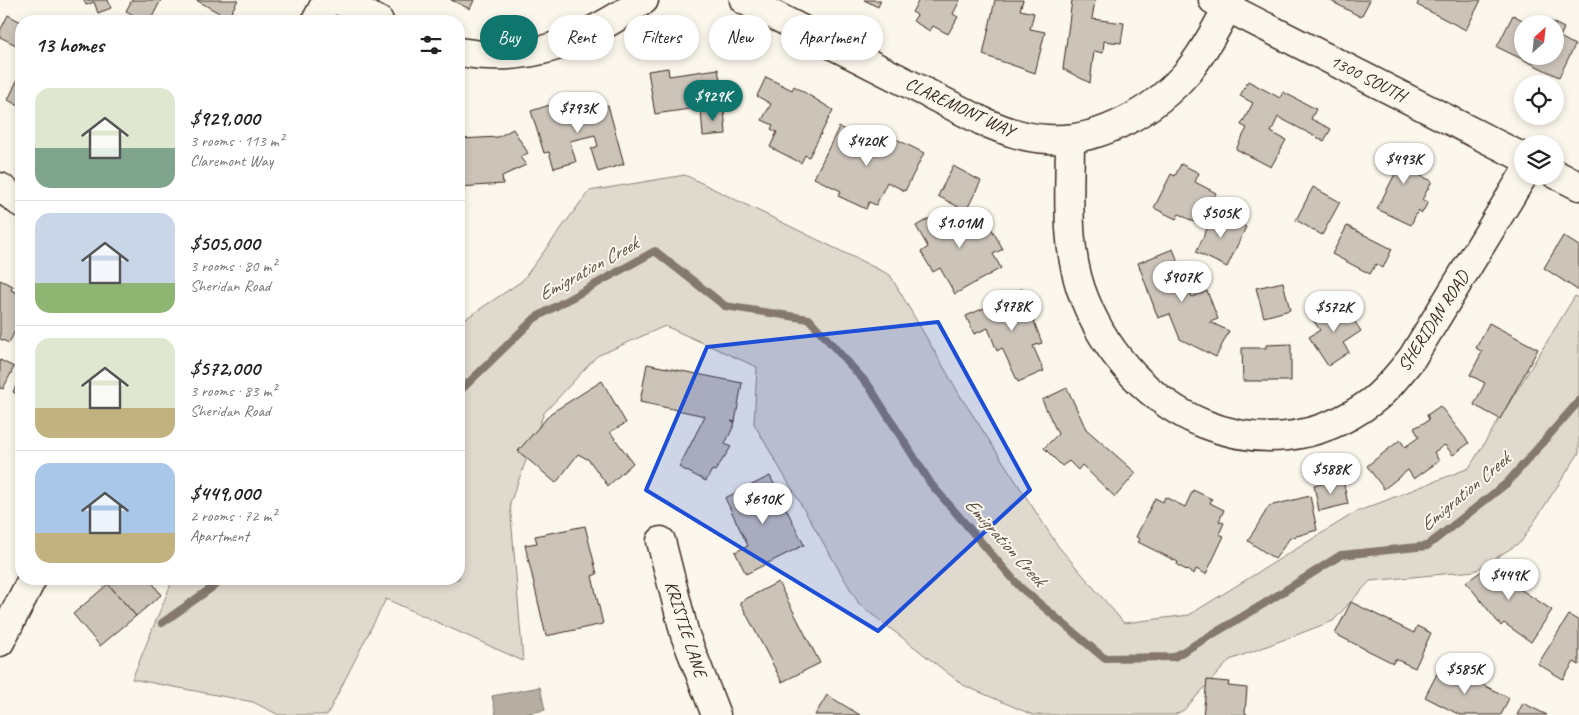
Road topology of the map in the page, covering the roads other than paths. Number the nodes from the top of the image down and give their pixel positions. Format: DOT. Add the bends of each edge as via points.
graph roads {
  1 [pos="327,0"];
  2 [pos="338,0"];
  3 [pos="644,0"];
  4 [pos="744,0"];
  5 [pos="1224,2"];
  6 [pos="319,15"];
  7 [pos="367,15"];
  8 [pos="465,53"];
  9 [pos="1070,139"];
  10 [pos="1514,153"];
  11 [pos="1564,178"];
  12 [pos="1518,185"];
  13 [pos="1579,186"];
  14 [pos="0,187"];
  15 [pos="15,198"];
  16 [pos="660,542"];
  17 [pos="29,585"];
  18 [pos="0,642"];
  19 [pos="716,715"];
  1 -- 6 [label="street"];
  2 -- 7 [label="street"];
  3 -- 8 [label="street" via="580,38 552,49 492,56"];
  4 -- 9 [label="street, CLAREMONT WAY" via="996,127 1025,136"];
  5 -- 9 [label="street, CLAREMONT WAY" via="1202,51 1169,90 1128,119"];
  5 -- 10 [label="street, 1300 SOUTH"];
  9 -- 12 [label="street, SHERIDAN ROAD" via="1070,224 1074,264 1084,299 1097,327 1130,372 1158,397 1198,422 1226,433 1255,438 1286,437 1316,430 1352,414 1393,382 1412,358"];
  11 -- 13 [label="street"];
  14 -- 15 [label="street"];
  16 -- 19 [label="street, KRISTIE LANE" via="684,635"];
  17 -- 18 [label="street"];
}
